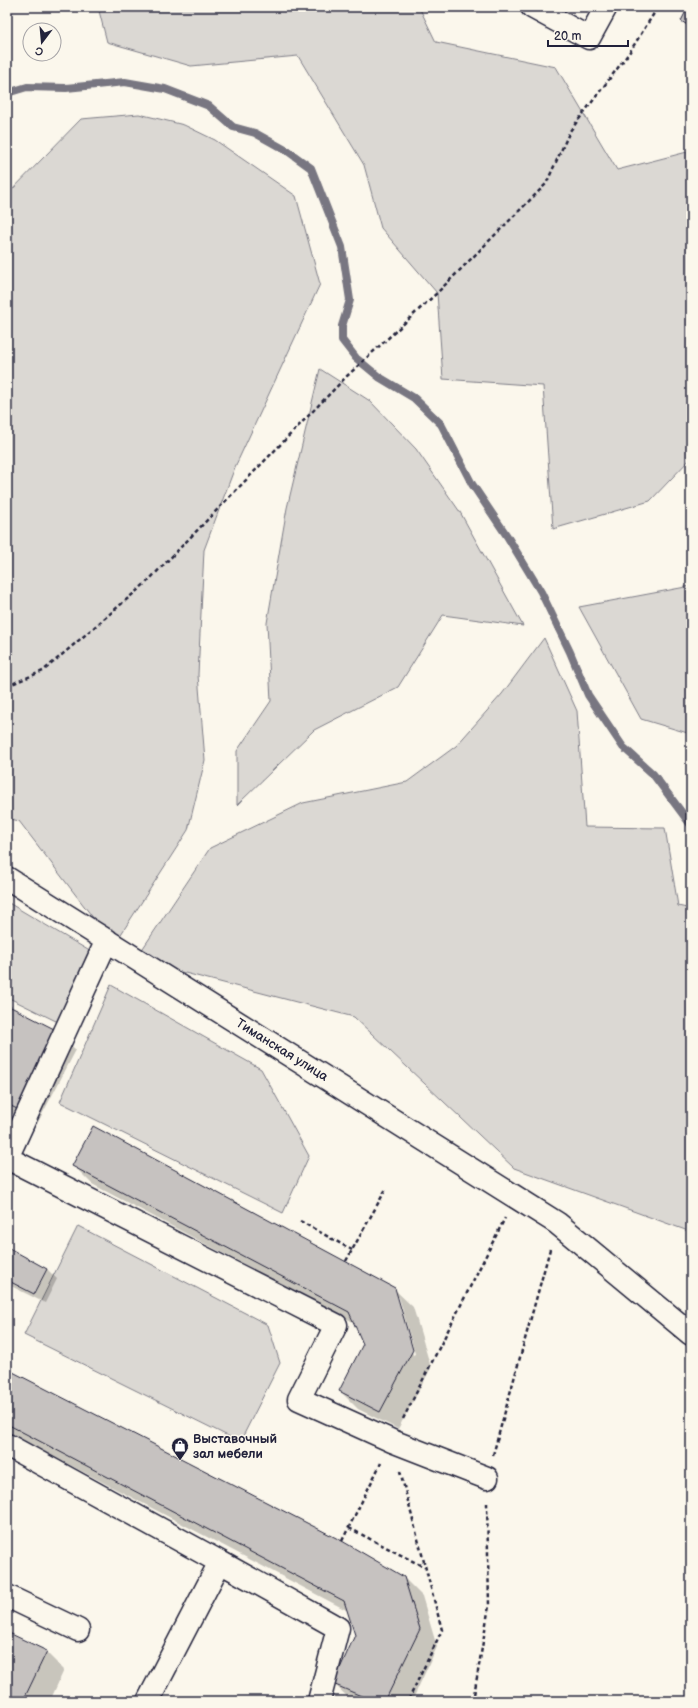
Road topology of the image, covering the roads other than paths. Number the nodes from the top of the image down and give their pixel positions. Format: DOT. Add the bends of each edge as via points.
graph roads {
  1 [pos="532,7"];
  2 [pos="606,7"];
  3 [pos="7,878"];
  4 [pos="108,940"];
  5 [pos="7,1158"];
  6 [pos="691,1334"];
  7 [pos="7,1445"];
  8 [pos="487,1478"];
  9 [pos="220,1562"];
  10 [pos="7,1596"];
  11 [pos="78,1630"];
  12 [pos="148,1701"];
  13 [pos="319,1701"];
  1 -- 2 [label="street" via="589,38"];
  3 -- 4 [label="street, Тиманская улица"];
  4 -- 5 [label="street"];
  4 -- 6 [label="street, Тиманская улица" via="557,1223"];
  5 -- 8 [label="street" via="336,1325 298,1399 392,1441"];
  7 -- 9 [label="street"];
  9 -- 12 [label="street"];
  9 -- 13 [label="street" via="338,1628"];
  10 -- 11 [label="street"];
}
